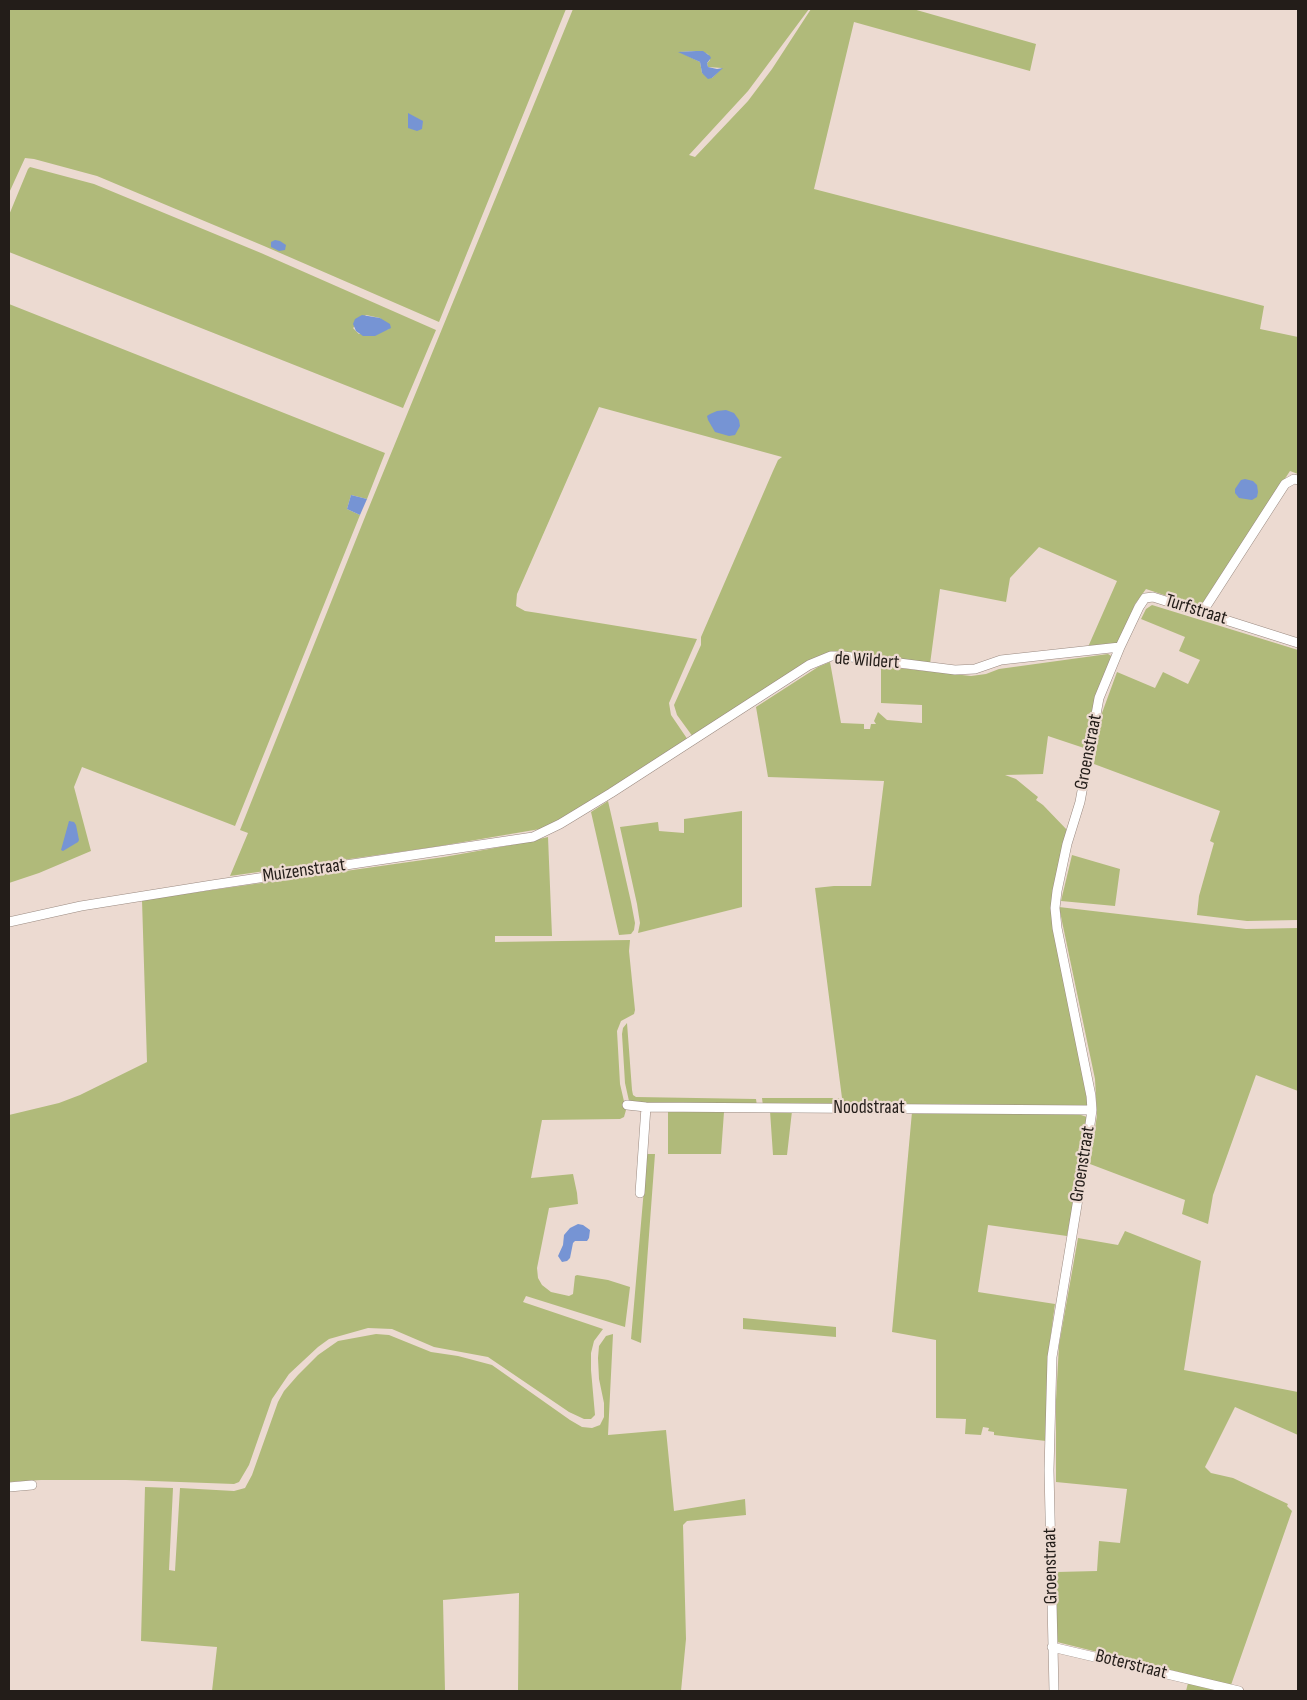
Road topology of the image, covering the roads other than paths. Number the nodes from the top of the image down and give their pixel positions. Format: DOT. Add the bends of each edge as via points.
graph roads {
  1 [pos="1298,480"];
  2 [pos="1203,611"];
  3 [pos="1298,643"];
  4 [pos="1120,647"];
  5 [pos="593,804"];
  6 [pos="9,922"];
  7 [pos="627,1105"];
  8 [pos="646,1107"];
  9 [pos="1092,1110"];
  10 [pos="640,1193"];
  11 [pos="9,1486"];
  12 [pos="32,1486"];
  13 [pos="1052,1647"];
  14 [pos="1054,1691"];
  15 [pos="1239,1691"];
  1 -- 2 [label="street" via="1285,484"];
  2 -- 3 [label="street, Turfstraat"];
  2 -- 4 [label="street, Turfstraat" via="1153,597 1145,598"];
  4 -- 5 [label="street, de Wildert" via="1001,660 975,670 831,656 809,665"];
  4 -- 9 [label="street, Groenstraat" via="1100,698 1080,802 1056,891 1056,928 1092,1096"];
  5 -- 6 [label="street, Muizenstraat" via="533,837 212,884"];
  7 -- 8 [label="street, Noodstraat"];
  8 -- 9 [label="street, Noodstraat"];
  8 -- 10 [label="street"];
  9 -- 13 [label="street, Groenstraat" via="1052,1357 1049,1470"];
  11 -- 12 [label="street"];
  13 -- 14 [label="street, Groenstraat"];
  13 -- 15 [label="street, Boterstraat"];
}
